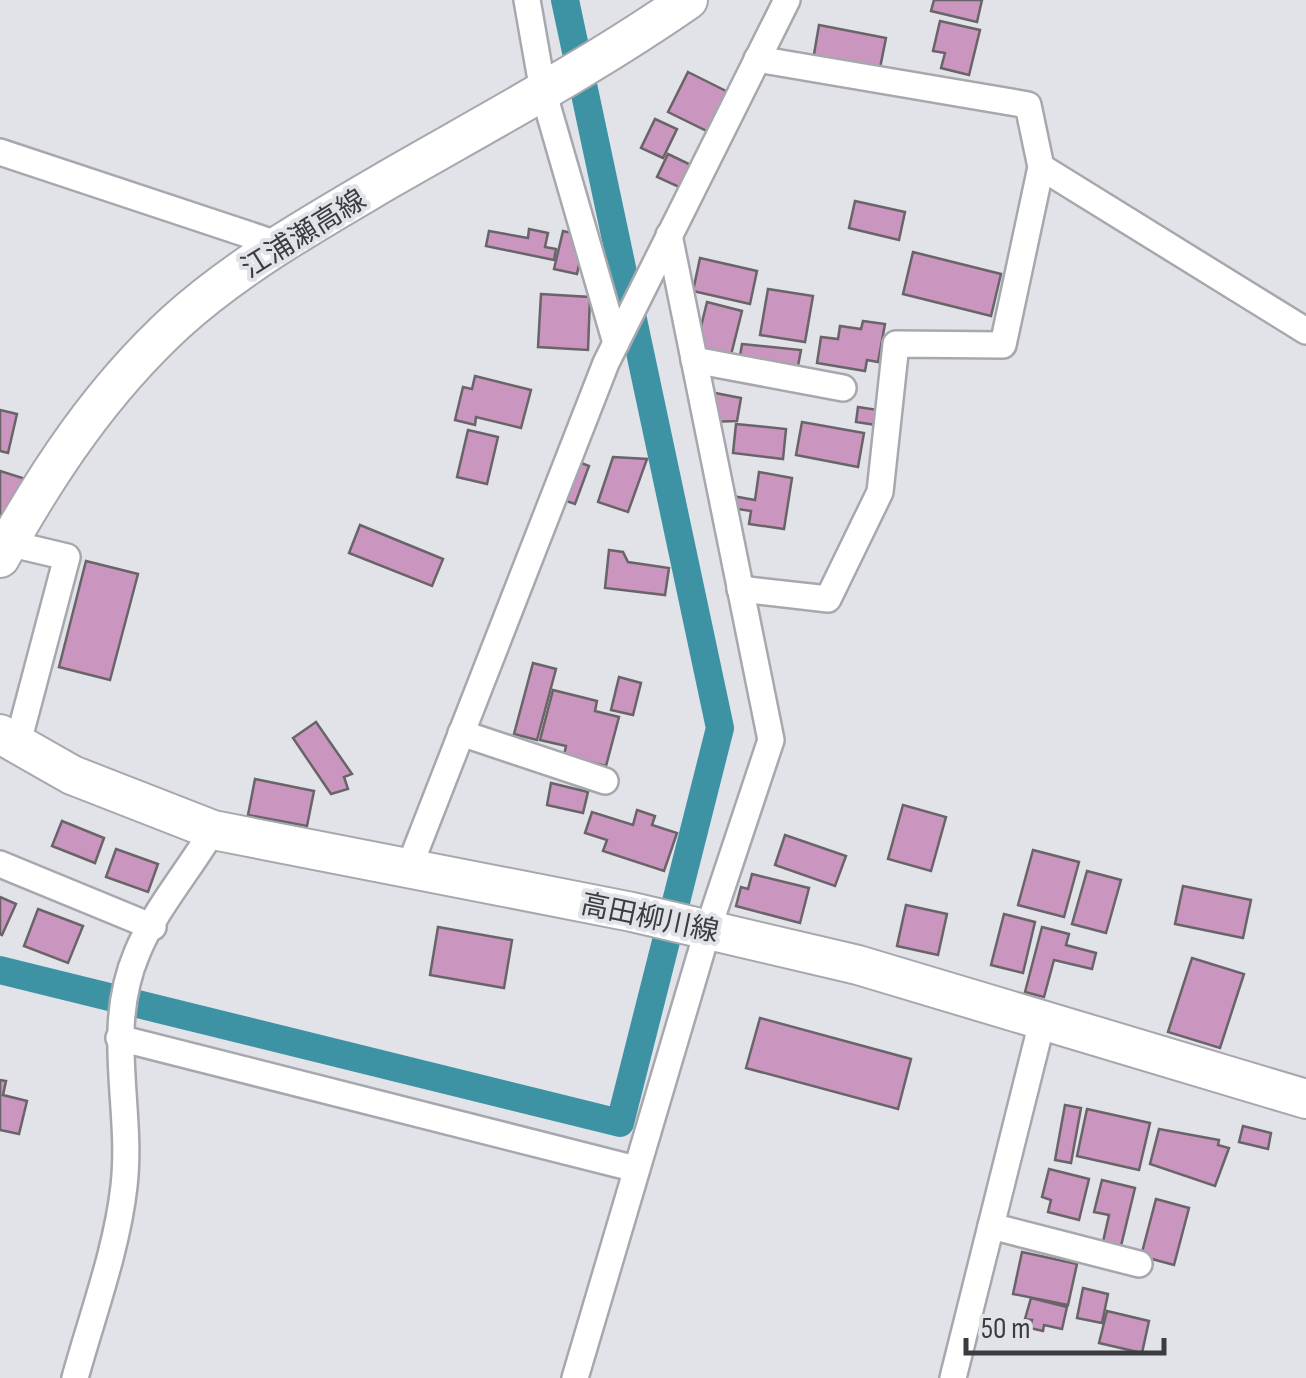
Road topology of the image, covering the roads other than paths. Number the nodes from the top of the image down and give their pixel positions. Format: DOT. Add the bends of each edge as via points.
graph roads {
  1 [pos="527,0"];
  2 [pos="688,0"];
  3 [pos="787,0"];
  4 [pos="758,59"];
  5 [pos="551,86"];
  6 [pos="0,152"];
  7 [pos="1041,167"];
  8 [pos="280,246"];
  9 [pos="663,246"];
  10 [pos="1306,331"];
  11 [pos="611,353"];
  12 [pos="694,360"];
  13 [pos="843,388"];
  14 [pos="4,550"];
  15 [pos="740,589"];
  16 [pos="461,733"];
  17 [pos="9,740"];
  18 [pos="605,782"];
  19 [pos="213,830"];
  20 [pos="0,864"];
  21 [pos="408,870"];
  22 [pos="153,927"];
  23 [pos="708,929"];
  24 [pos="1042,1018"];
  25 [pos="119,1046"];
  26 [pos="1306,1099"];
  27 [pos="636,1169"];
  28 [pos="991,1226"];
  29 [pos="1139,1264"];
  30 [pos="75,1378"];
  31 [pos="575,1378"];
  32 [pos="953,1378"];
  1 -- 5 [label="street"];
  2 -- 5 [label="main road, 江浦瀬高線"];
  3 -- 4 [label="street"];
  4 -- 7 [label="street" via="1028,105"];
  4 -- 9 [label="street"];
  5 -- 8 [label="main road, 江浦瀬高線"];
  5 -- 11 [label="street"];
  6 -- 8 [label="street"];
  7 -- 10 [label="street"];
  7 -- 15 [label="street" via="1003,346 896,344 880,492 828,599"];
  8 -- 14 [label="main road, 江浦瀬高線" via="212,292 141,357 44,479"];
  9 -- 11 [label="street"];
  9 -- 12 [label="street"];
  11 -- 16 [label="street"];
  12 -- 13 [label="street"];
  12 -- 15 [label="street"];
  14 -- 17 [label="street" via="67,557"];
  15 -- 23 [label="street" via="770,740"];
  16 -- 18 [label="street"];
  16 -- 21 [label="street"];
  17 -- 19 [label="main road, 高田柳川線" via="132,802"];
  19 -- 21 [label="main road, 高田柳川線"];
  19 -- 22 [label="street"];
  20 -- 22 [label="street"];
  21 -- 23 [label="main road, 高田柳川線"];
  22 -- 25 [label="street" via="137,952"];
  23 -- 24 [label="main road, 高田柳川線"];
  23 -- 27 [label="street"];
  24 -- 26 [label="main road, 高田柳川線"];
  24 -- 28 [label="street"];
  25 -- 27 [label="street"];
  25 -- 30 [label="street" via="124,1188"];
  27 -- 31 [label="street"];
  28 -- 29 [label="street"];
  28 -- 32 [label="street"];
}
